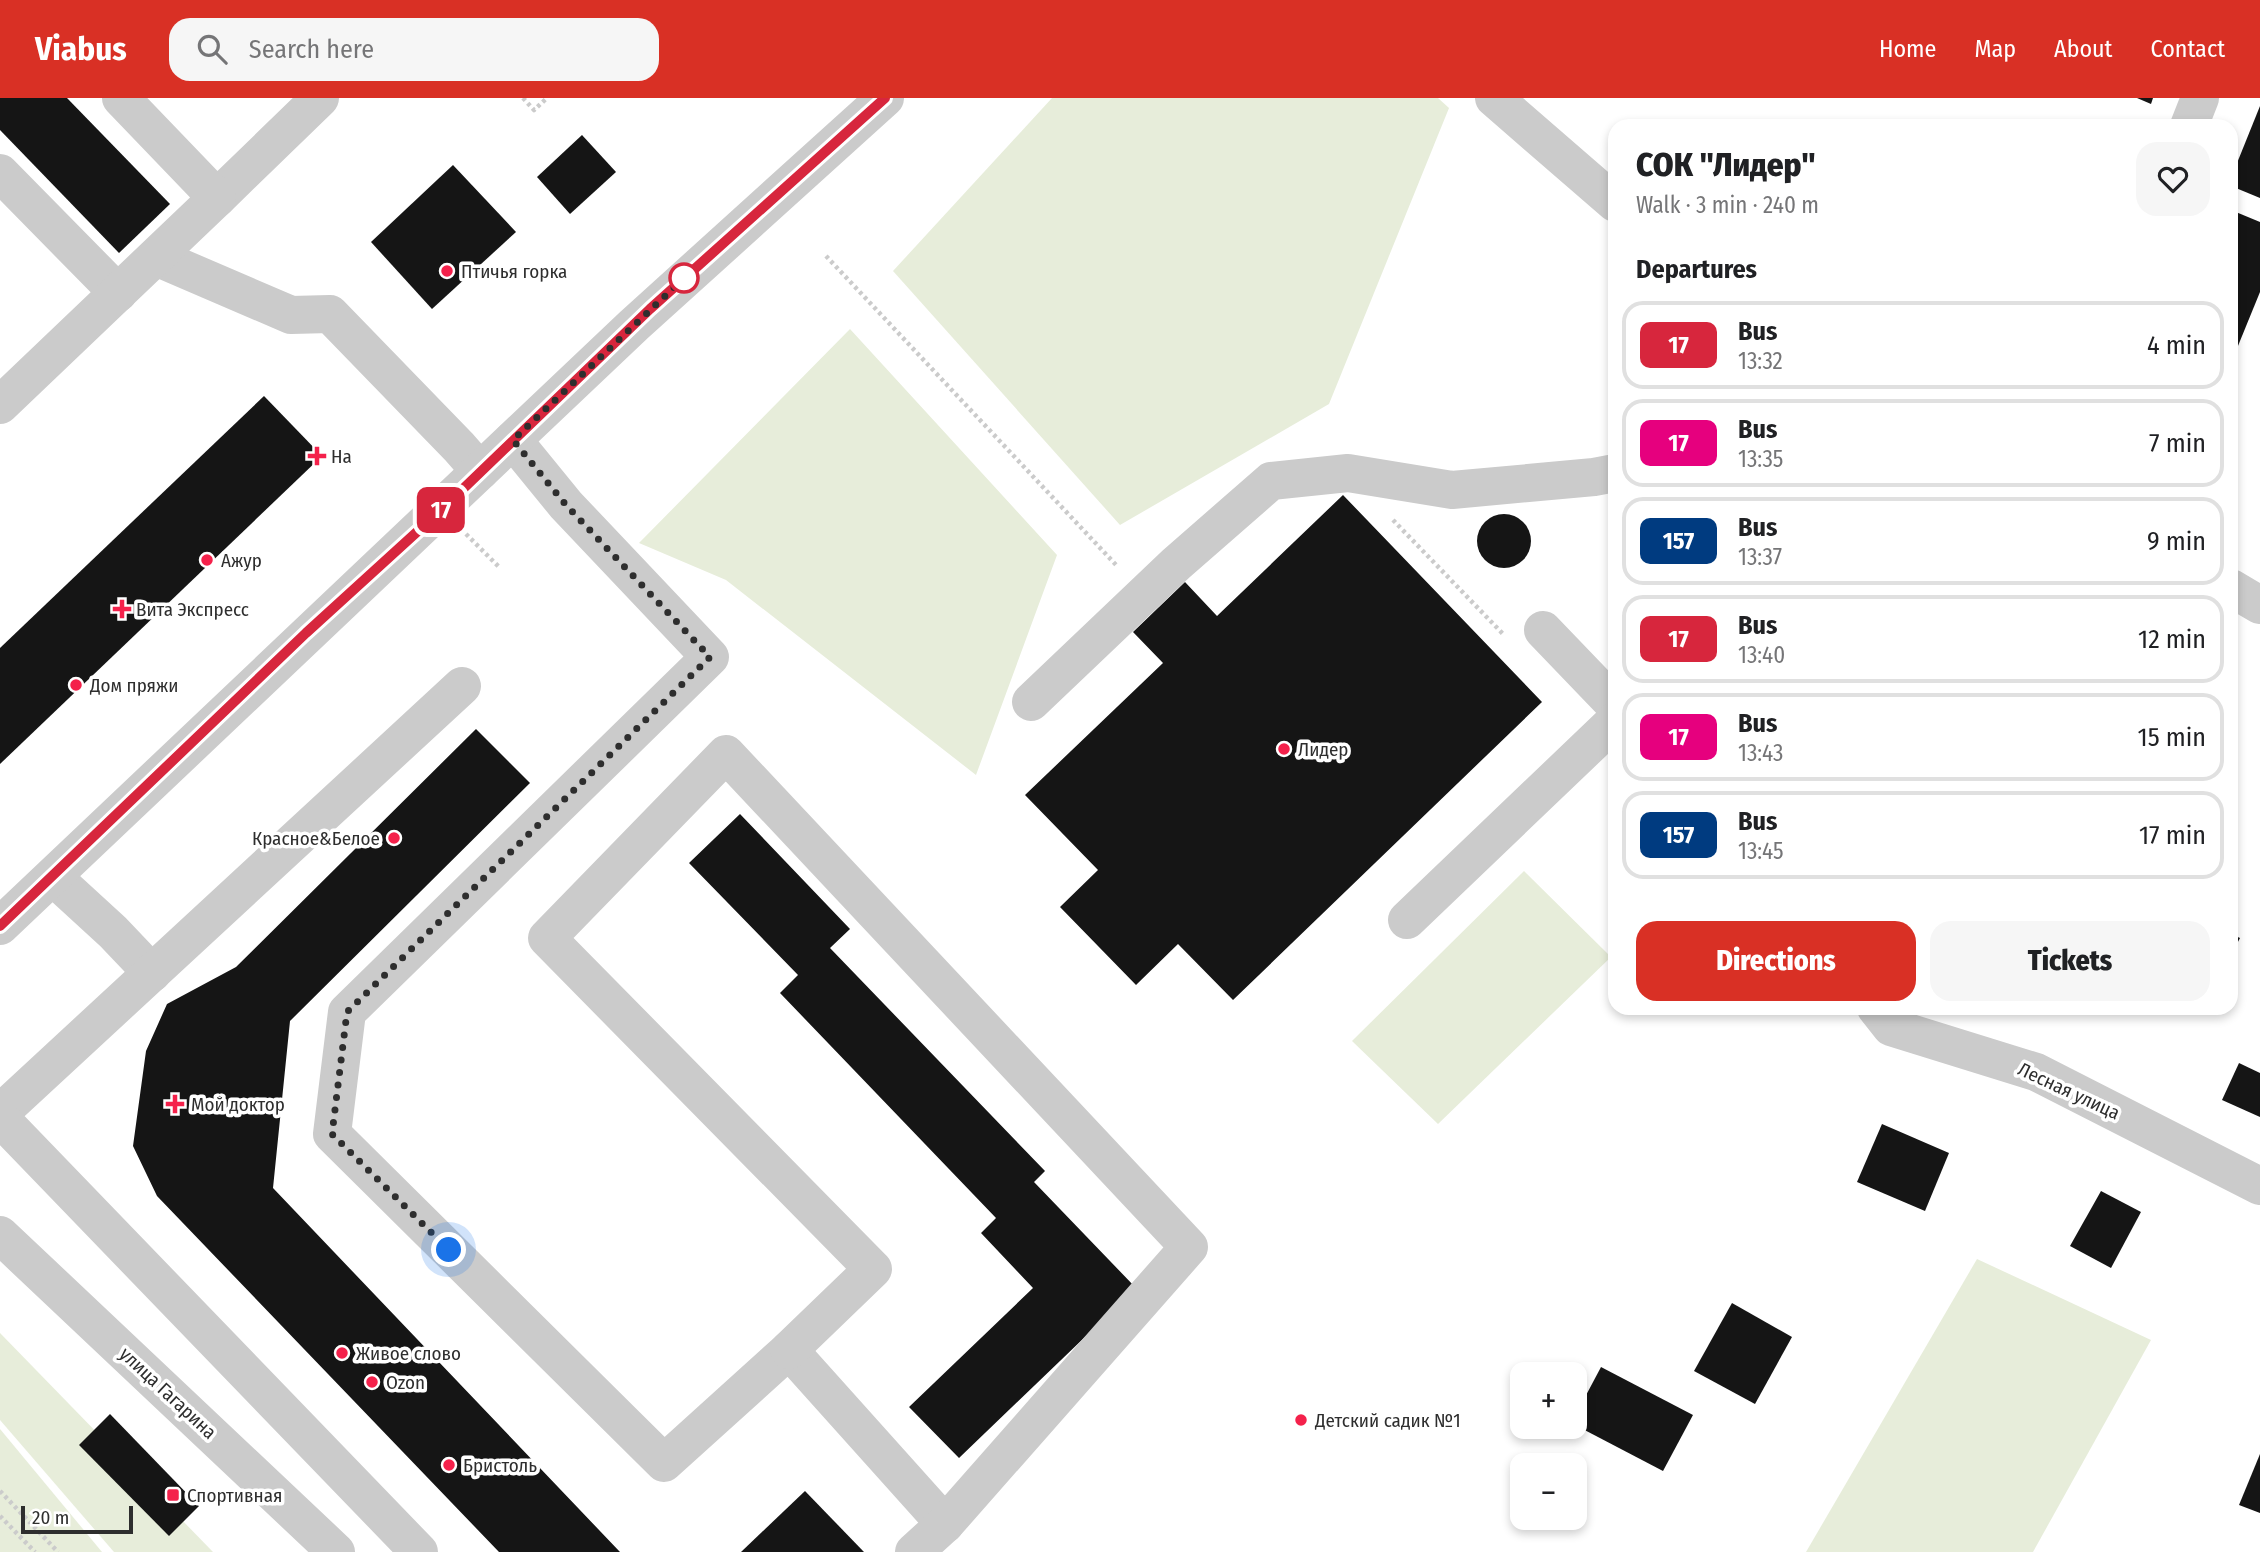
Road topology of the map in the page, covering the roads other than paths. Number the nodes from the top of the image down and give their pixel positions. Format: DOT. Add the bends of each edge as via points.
graph roads {
  1 [pos="121,98"];
  2 [pos="320,98"];
  3 [pos="885,98"];
  4 [pos="1494,98"];
  5 [pos="2200,98"];
  6 [pos="2192,119"];
  7 [pos="0,173"];
  8 [pos="1608,197"];
  9 [pos="217,198"];
  10 [pos="156,257"];
  11 [pos="118,293"];
  12 [pos="0,405"];
  13 [pos="513,440"];
  14 [pos="480,471"];
  15 [pos="1608,474"];
  16 [pos="2238,591"];
  17 [pos="2260,605"];
  18 [pos="1526,635"];
  19 [pos="462,685"];
  20 [pos="1608,699"];
  21 [pos="1031,702"];
  22 [pos="1608,728"];
  23 [pos="53,877"];
  24 [pos="1407,920"];
  25 [pos="0,926"];
  26 [pos="152,972"];
  27 [pos="1882,1015"];
  28 [pos="0,1116"];
  29 [pos="2260,1186"];
  30 [pos="0,1235"];
  31 [pos="789,1350"];
  32 [pos="945,1524"];
  33 [pos="335,1552"];
  34 [pos="419,1552"];
  35 [pos="914,1552"];
  1 -- 9 [label="street"];
  2 -- 9 [label="street"];
  3 -- 13 [label="street" via="684,278"];
  4 -- 8 [label="street"];
  5 -- 6 [label="street"];
  7 -- 11 [label="street"];
  9 -- 10 [label="street"];
  10 -- 11 [label="street"];
  10 -- 14 [label="street" via="291,315 330,314"];
  11 -- 12 [label="street"];
  13 -- 14 [label="street"];
  13 -- 31 [label="street" via="566,505 710,657 347,1012 332,1134 664,1463"];
  14 -- 23 [label="street"];
  15 -- 21 [label="street" via="1452,490 1348,473 1271,481"];
  16 -- 17 [label="street"];
  18 -- 20 [label="street"];
  19 -- 26 [label="street"];
  22 -- 24 [label="street"];
  23 -- 25 [label="street"];
  23 -- 26 [label="street"];
  26 -- 28 [label="street"];
  27 -- 29 [label="street, Лесная улица" via="1891,1027 2036,1072"];
  28 -- 34 [label="street"];
  30 -- 33 [label="street, улица Гагарина"];
  31 -- 32 [label="street"];
  31 -- 32 [label="street" via="873,1269 547,938 726,754 1189,1247"];
  32 -- 35 [label="street"];
}
